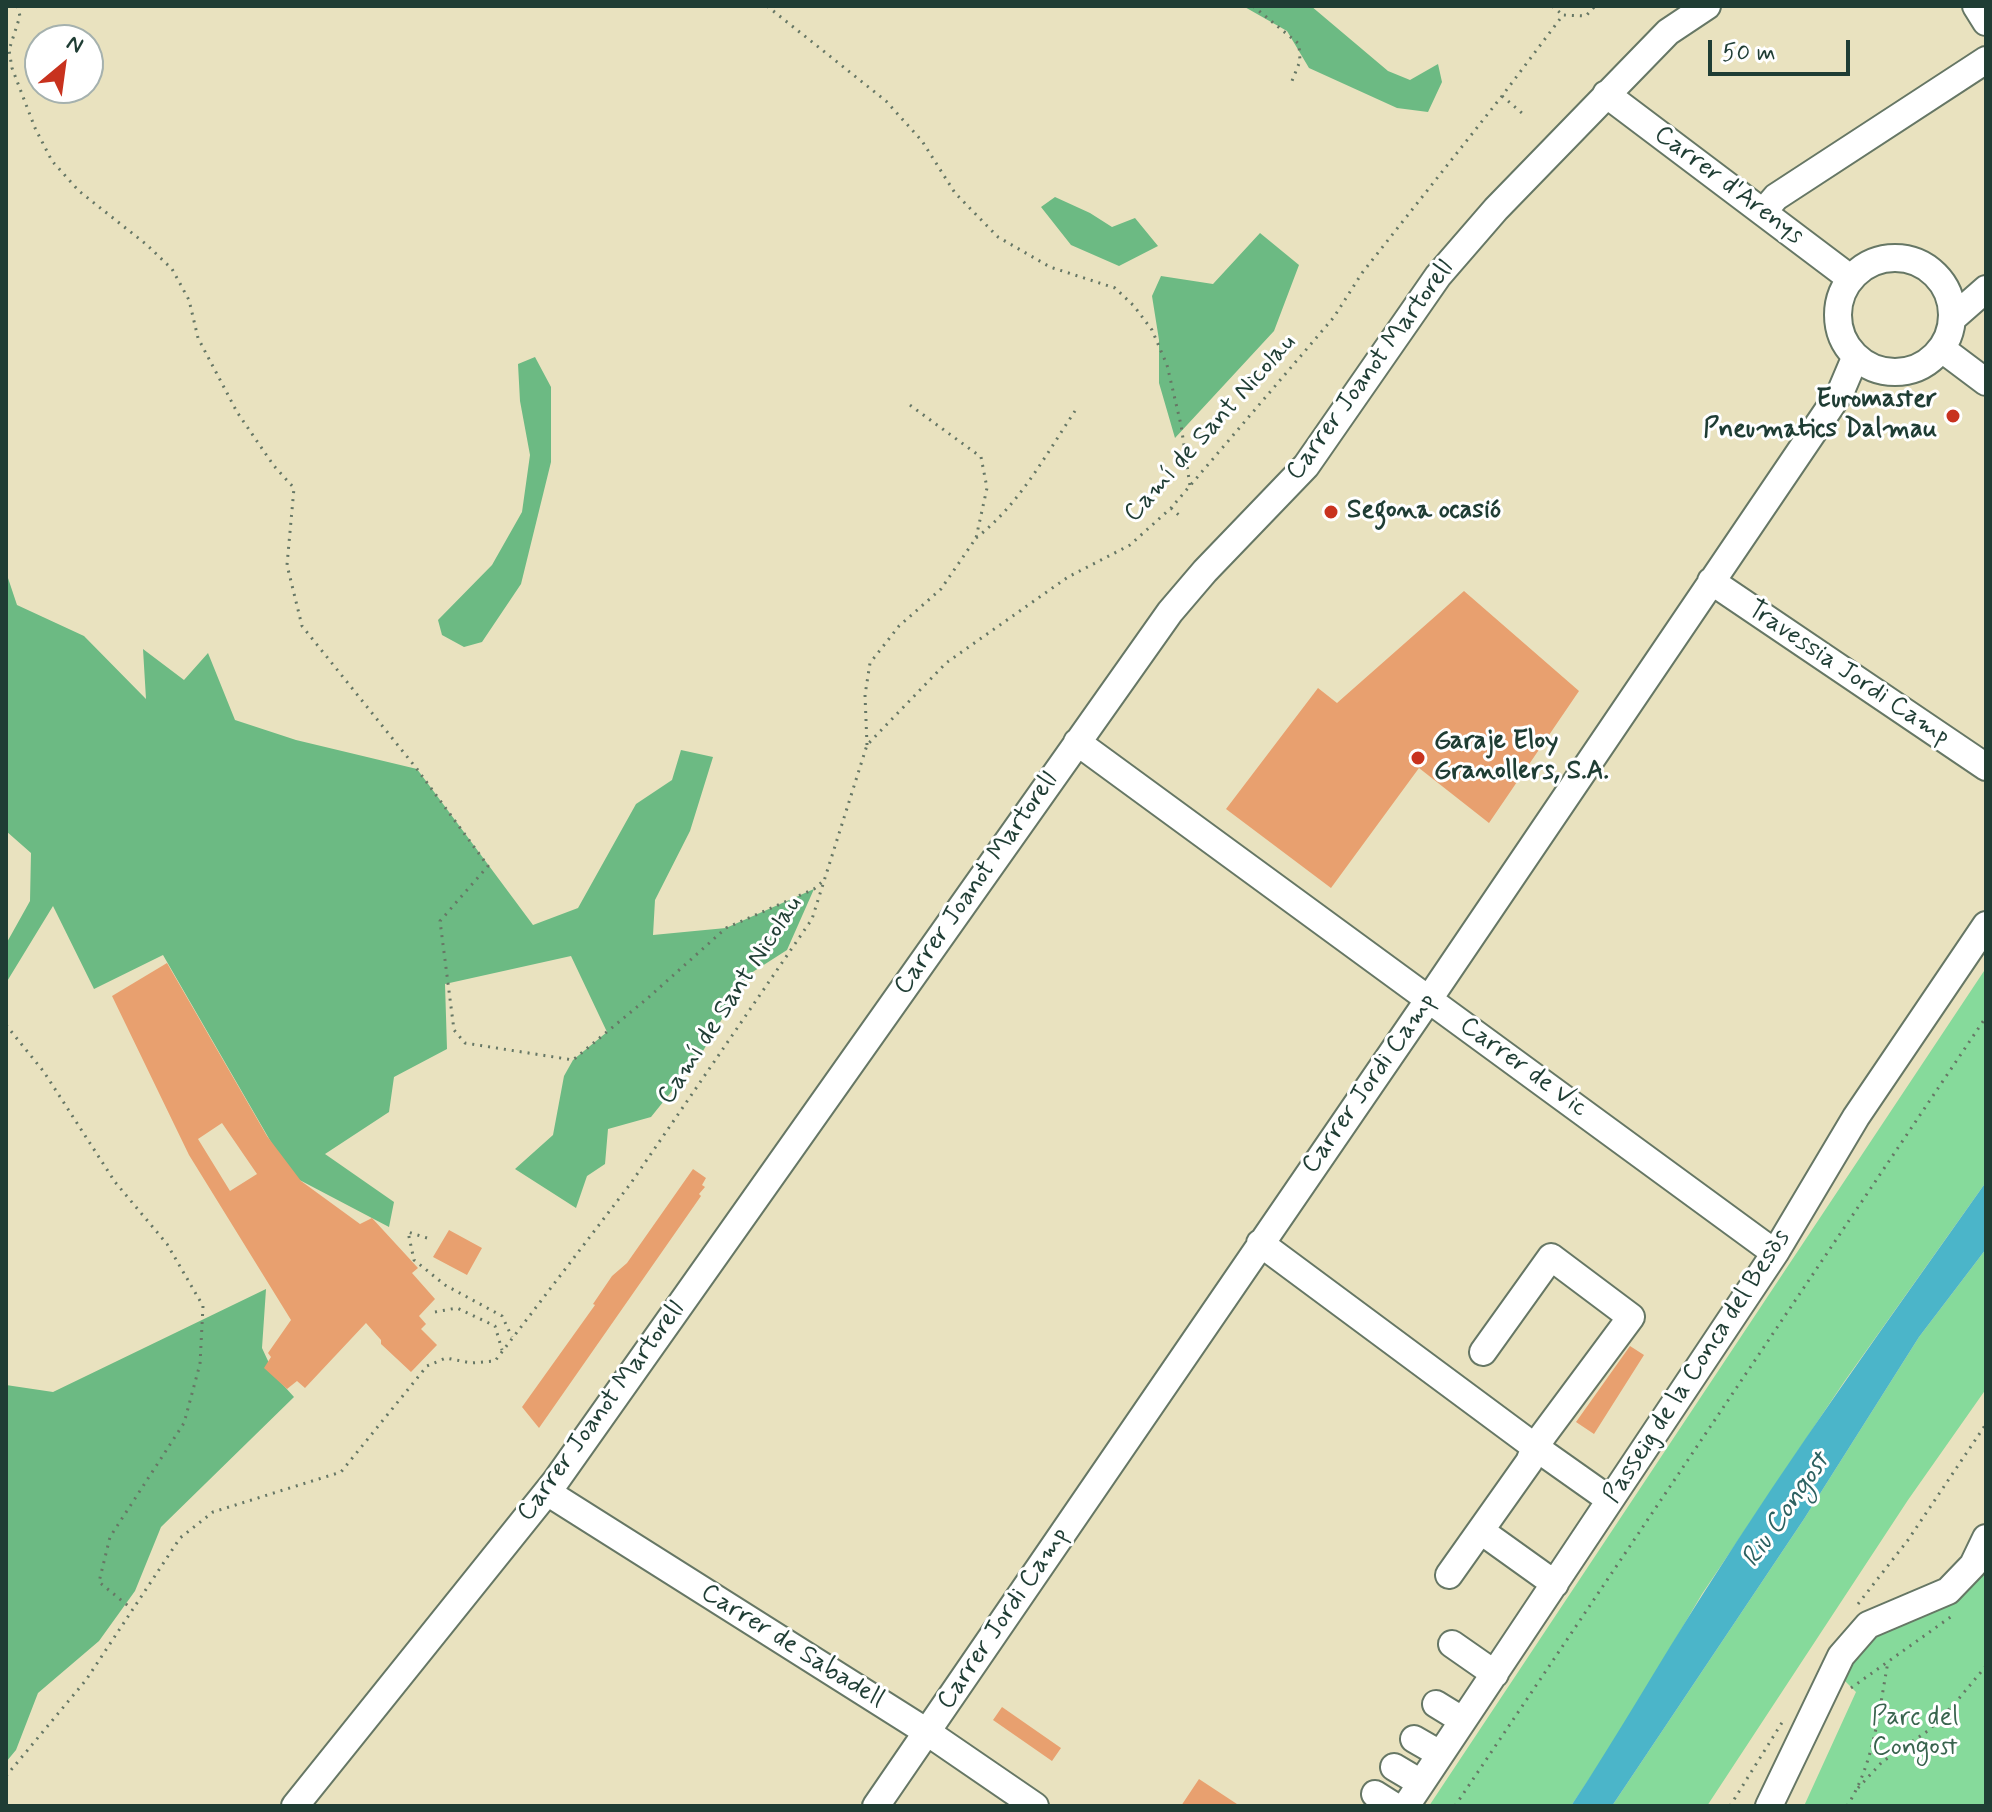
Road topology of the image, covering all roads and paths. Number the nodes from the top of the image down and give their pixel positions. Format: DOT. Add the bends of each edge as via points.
graph roads {
  1 [pos="17,6"];
  2 [pos="767,6"];
  3 [pos="1253,6"];
  4 [pos="1552,6"];
  5 [pos="1595,6"];
  6 [pos="1707,6"];
  7 [pos="1976,6"];
  8 [pos="1563,15"];
  9 [pos="1986,22"];
  10 [pos="1986,60"];
  11 [pos="1292,81"];
  12 [pos="1606,94"];
  13 [pos="1502,96"];
  14 [pos="1522,113"];
  15 [pos="1763,212"];
  16 [pos="1850,278"];
  17 [pos="1986,280"];
  18 [pos="1943,284"];
  19 [pos="1986,289"];
  20 [pos="1953,318"];
  21 [pos="1942,349"];
  22 [pos="1855,358"];
  23 [pos="1986,382"];
  24 [pos="907,403"];
  25 [pos="1075,411"];
  26 [pos="1190,486"];
  27 [pos="1171,508"];
  28 [pos="1181,517"];
  29 [pos="976,538"];
  30 [pos="1711,581"];
  31 [pos="1077,742"];
  32 [pos="867,745"];
  33 [pos="1986,767"];
  34 [pos="824,879"];
  35 [pos="1986,925"];
  36 [pos="1429,999"];
  37 [pos="1986,1017"];
  38 [pos="6,1025"];
  39 [pos="427,1238"];
  40 [pos="1260,1243"];
  41 [pos="1775,1253"];
  42 [pos="435,1312"];
  43 [pos="512,1337"];
  44 [pos="502,1350"];
  45 [pos="1483,1352"];
  46 [pos="1535,1447"];
  47 [pos="547,1492"];
  48 [pos="1610,1500"];
  49 [pos="1481,1531"];
  50 [pos="1986,1538"];
  51 [pos="1449,1575"];
  52 [pos="1555,1584"];
  53 [pos="133,1610"];
  54 [pos="1956,1611"];
  55 [pos="1452,1644"];
  56 [pos="1888,1662"];
  57 [pos="1986,1666"];
  58 [pos="1495,1674"];
  59 [pos="1821,1697"];
  60 [pos="1436,1704"];
  61 [pos="1462,1720"];
  62 [pos="927,1732"];
  63 [pos="1414,1739"];
  64 [pos="1440,1754"];
  65 [pos="1394,1767"];
  66 [pos="6,1776"];
  67 [pos="1421,1783"];
  68 [pos="1858,1788"];
  69 [pos="303,1802"];
  70 [pos="876,1806"];
  71 [pos="1035,1806"];
  72 [pos="1406,1806"];
  73 [pos="1455,1806"];
  74 [pos="1769,1806"];
  75 [pos="1847,1806"];
  1 -- 34 [label="path" via="20,16 9,50 12,68 52,161 79,191 172,269 189,300 198,338 237,412 294,488 287,565 302,626 488,866 440,921 454,1030 465,1043 573,1060 726,928 814,889"];
  2 -- 26 [label="path" via="886,101 922,141 955,193 998,237 1050,267 1115,288 1134,306 1167,365"];
  3 -- 11 [label="path" via="1299,44 1300,61"];
  4 -- 8 [label="path"];
  5 -- 8 [label="path" via="1586,16"];
  6 -- 12 [label="street, Carrer Joanot Martorell" via="1668,32"];
  7 -- 9 [label="street"];
  8 -- 13 [label="path, Camí de Sant Nicolau"];
  10 -- 15 [label="street" via="1776,197"];
  12 -- 15 [label="street, Carrer d'Arenys"];
  12 -- 31 [label="street, Carrer Joanot Martorell" via="1438,276 1306,466 1170,612"];
  13 -- 14 [label="path"];
  13 -- 26 [label="path, Camí de Sant Nicolau" via="1362,273 1334,317"];
  15 -- 16 [label="street, Carrer d'Arenys"];
  16 -- 18 [label="street" via="1864,266 1898,258 1924,266"];
  16 -- 22 [label="street" via="1841,293 1838,319 1844,344"];
  17 -- 18 [label="street"];
  18 -- 20 [label="street"];
  19 -- 20 [label="street"];
  20 -- 21 [label="street"];
  21 -- 22 [label="street" via="1928,363 1891,373"];
  21 -- 23 [label="street"];
  22 -- 30 [label="street, Carrer Jordi Camp" via="1841,391"];
  24 -- 29 [label="path" via="981,457 987,488"];
  25 -- 29 [label="path" via="1025,488"];
  26 -- 27 [label="path, Camí de Sant Nicolau"];
  27 -- 28 [label="path"];
  27 -- 32 [label="path, Camí de Sant Nicolau" via="1130,545 1068,577 946,663"];
  29 -- 32 [label="path" via="941,589 899,626 870,663"];
  30 -- 33 [label="street, Travessia Jordi Camp"];
  30 -- 36 [label="street, Carrer Jordi Camp"];
  31 -- 36 [label="street, Carrer de Vic"];
  31 -- 47 [label="street, Carrer Joanot Martorell"];
  32 -- 34 [label="path, Camí de Sant Nicolau"];
  34 -- 43 [label="path, Camí de Sant Nicolau" via="812,919 726,1047 631,1183"];
  35 -- 41 [label="street, Passeig de la Conca del Besòs" via="1856,1117"];
  36 -- 40 [label="street, Carrer Jordi Camp"];
  36 -- 41 [label="street, Carrer de Vic"];
  37 -- 73 [label="path"];
  38 -- 53 [label="path" via="44,1072 115,1182 167,1244 203,1306 200,1364 184,1423 110,1537 99,1582"];
  39 -- 43 [label="path" via="408,1232 414,1260 445,1285 502,1316"];
  40 -- 46 [label="street"];
  40 -- 62 [label="street, Carrer Jordi Camp"];
  41 -- 48 [label="street, Passeig de la Conca del Besòs"];
  42 -- 44 [label="path" via="457,1308 494,1326"];
  43 -- 44 [label="path, Camí de Sant Nicolau"];
  44 -- 53 [label="path" via="495,1361 446,1358 427,1366 341,1472 213,1512 180,1538"];
  45 -- 46 [label="street" via="1551,1257 1631,1317"];
  46 -- 48 [label="street"];
  46 -- 49 [label="street"];
  47 -- 62 [label="street, Carrer de Sabadell"];
  47 -- 69 [label="street, Carrer Joanot Martorell"];
  48 -- 52 [label="street, Passeig de la Conca del Besòs"];
  49 -- 51 [label="street"];
  49 -- 52 [label="street"];
  50 -- 59 [label="street" via="1973,1565 1948,1591 1868,1625 1841,1656"];
  52 -- 58 [label="street, Passeig de la Conca del Besòs"];
  53 -- 66 [label="path" via="86,1680"];
  54 -- 56 [label="path"];
  55 -- 58 [label="street"];
  56 -- 59 [label="path" via="1842,1694"];
  56 -- 68 [label="path"];
  57 -- 68 [label="path" via="1929,1730 1882,1762"];
  58 -- 61 [label="street, Passeig de la Conca del Besòs"];
  59 -- 74 [label="street"];
  60 -- 61 [label="street"];
  61 -- 64 [label="street, Passeig de la Conca del Besòs"];
  62 -- 70 [label="street, Carrer Jordi Camp"];
  62 -- 71 [label="street, Carrer de Sabadell"];
  63 -- 64 [label="street"];
  64 -- 67 [label="street, Passeig de la Conca del Besòs"];
  65 -- 67 [label="street"];
  67 -- 72 [label="street, Passeig de la Conca del Besòs"];
  68 -- 75 [label="path"];
}
